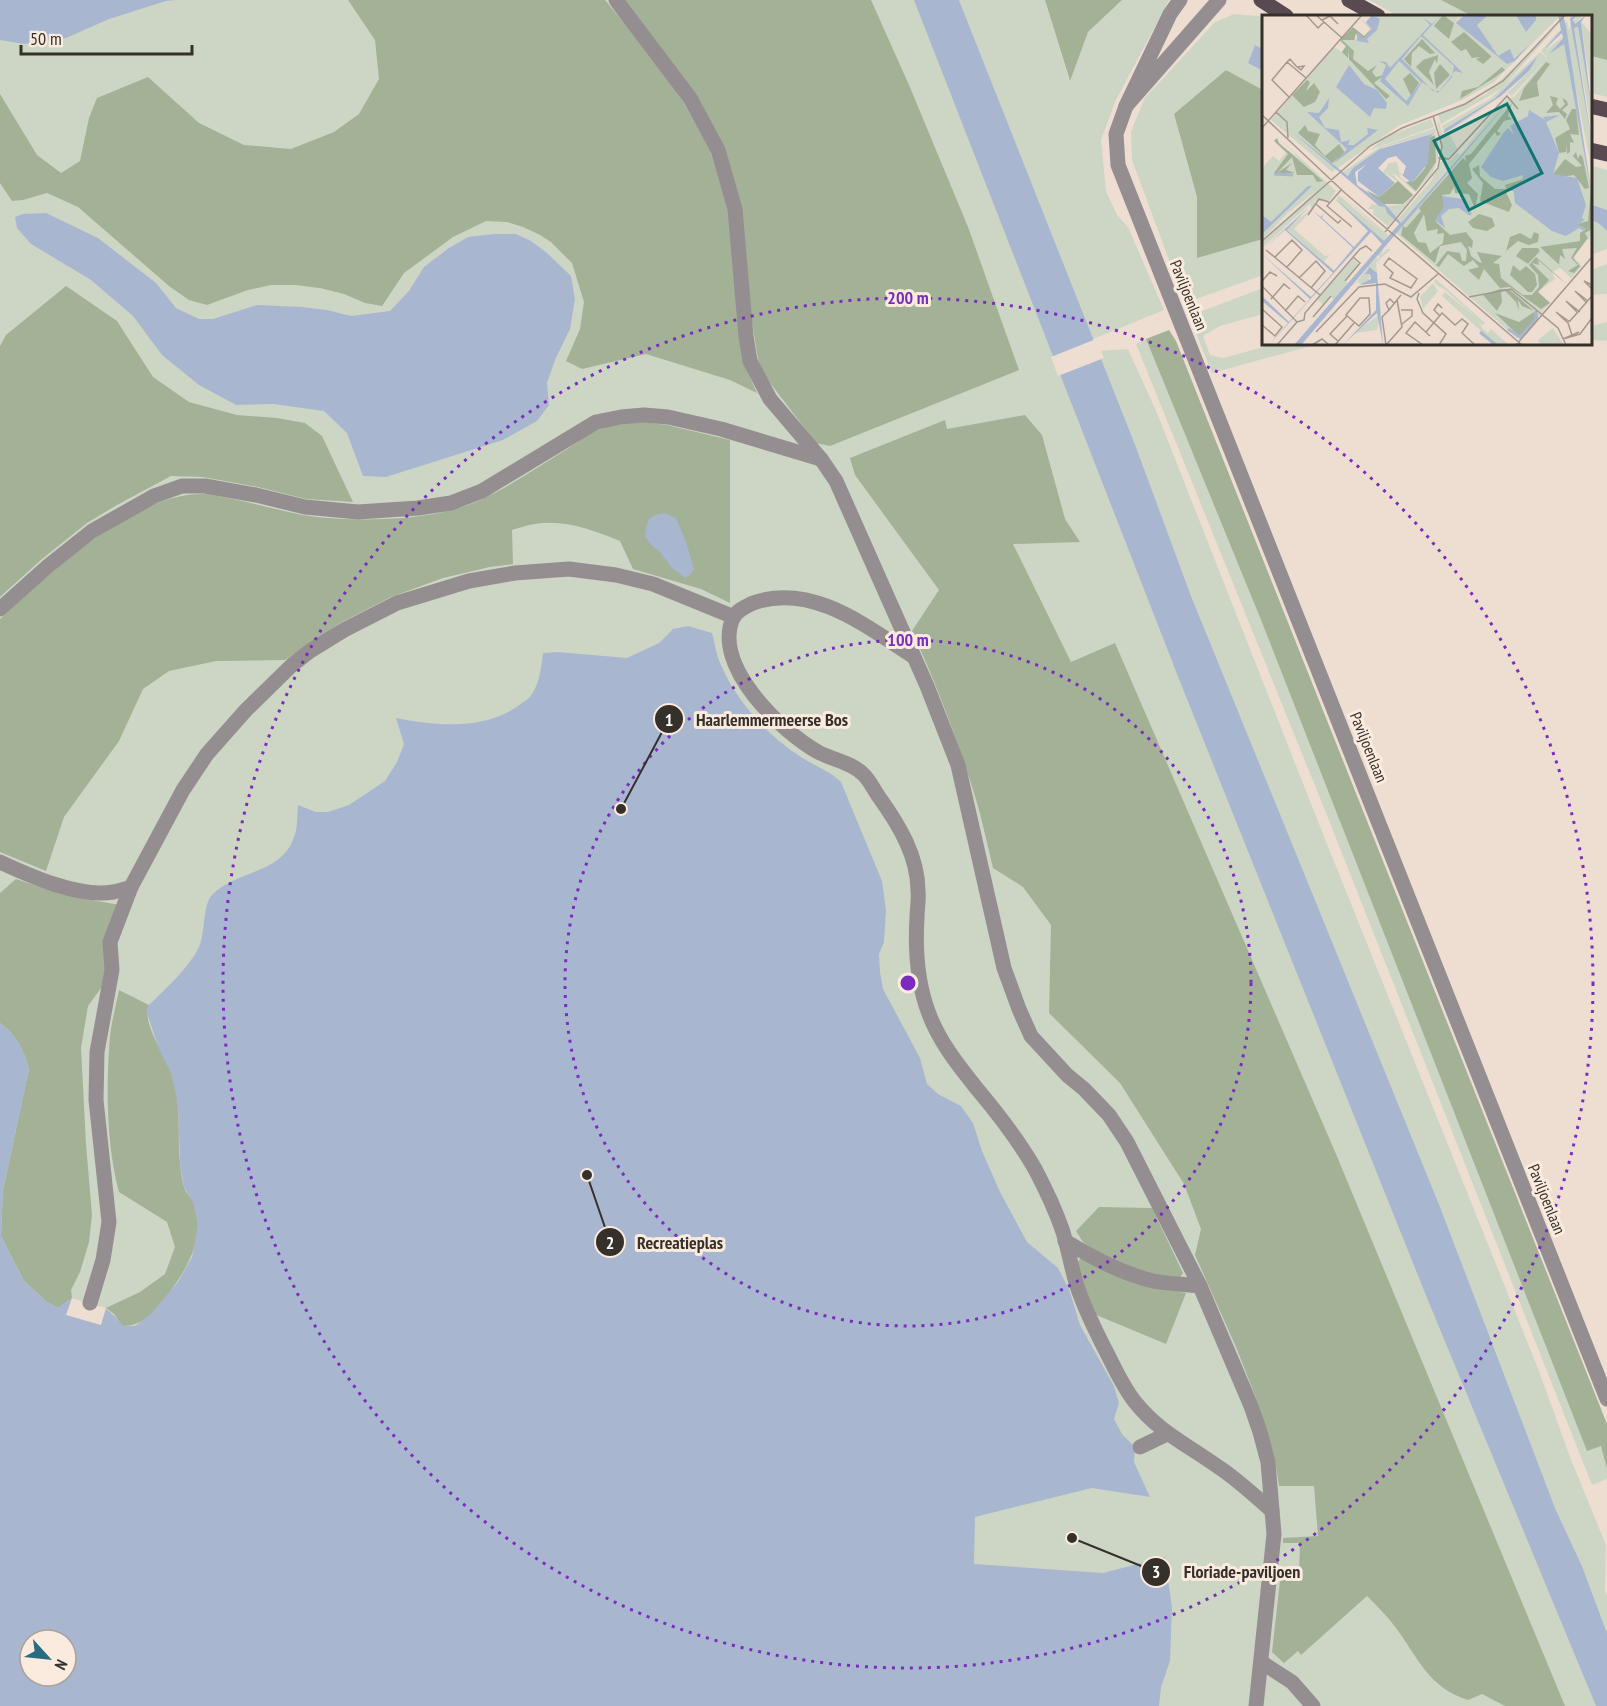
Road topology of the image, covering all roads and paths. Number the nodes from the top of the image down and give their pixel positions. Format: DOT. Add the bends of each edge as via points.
graph roads {
  1 [pos="616,0"];
  2 [pos="1180,0"];
  3 [pos="1219,0"];
  4 [pos="1262,0"];
  5 [pos="1349,0"];
  6 [pos="1284,15"];
  7 [pos="1376,15"];
  8 [pos="1126,106"];
  9 [pos="1592,106"];
  10 [pos="1607,110"];
  11 [pos="1592,150"];
  12 [pos="1607,154"];
  13 [pos="821,459"];
  14 [pos="0,609"];
  15 [pos="734,616"];
  16 [pos="914,657"];
  17 [pos="0,861"];
  18 [pos="131,887"];
  19 [pos="1065,1241"];
  20 [pos="1200,1286"];
  21 [pos="90,1303"];
  22 [pos="1607,1399"];
  23 [pos="1167,1434"];
  24 [pos="1140,1447"];
  25 [pos="1272,1511"];
  26 [pos="1261,1662"];
  27 [pos="1256,1706"];
  28 [pos="1313,1706"];
  1 -- 13 [label="street" via="690,98 718,150 735,209 750,361 770,399"];
  2 -- 8 [label="street, Paviljoenlaan"];
  3 -- 8 [label="street, Paviljoenlaan"];
  4 -- 6 [label="main road"];
  5 -- 7 [label="main road"];
  8 -- 22 [label="street, Paviljoenlaan" via="1116,134 1118,165"];
  9 -- 10 [label="main road"];
  11 -- 12 [label="main road"];
  13 -- 14 [label="street" via="721,429 644,415 596,422 482,491 418,508 358,512 305,507 206,486 182,486 154,496 92,531"];
  13 -- 16 [label="street" via="836,481"];
  15 -- 16 [label="street" via="766,599 804,600 832,608"];
  15 -- 18 [label="street" via="653,584 569,569 469,581 397,603 310,651 246,710 207,754 183,790"];
  15 -- 19 [label="street" via="730,648 754,698 798,739 863,773 898,827 916,870 916,950 920,987 930,1016 947,1052 1014,1135 1035,1170"];
  16 -- 20 [label="street" via="958,765 1004,968 1030,1036 1109,1115 1127,1142"];
  17 -- 18 [label="street" via="49,883 87,892 111,893"];
  18 -- 21 [label="street" via="110,942 111,970 97,1052 96,1100 109,1222"];
  19 -- 20 [label="street" via="1123,1272 1155,1282"];
  19 -- 23 [label="street" via="1095,1332 1122,1383"];
  20 -- 25 [label="street" via="1260,1432 1268,1462"];
  23 -- 24 [label="street"];
  23 -- 25 [label="street" via="1238,1481"];
  25 -- 26 [label="street" via="1274,1534"];
  26 -- 27 [label="street"];
  26 -- 28 [label="street" via="1292,1682"];
}
